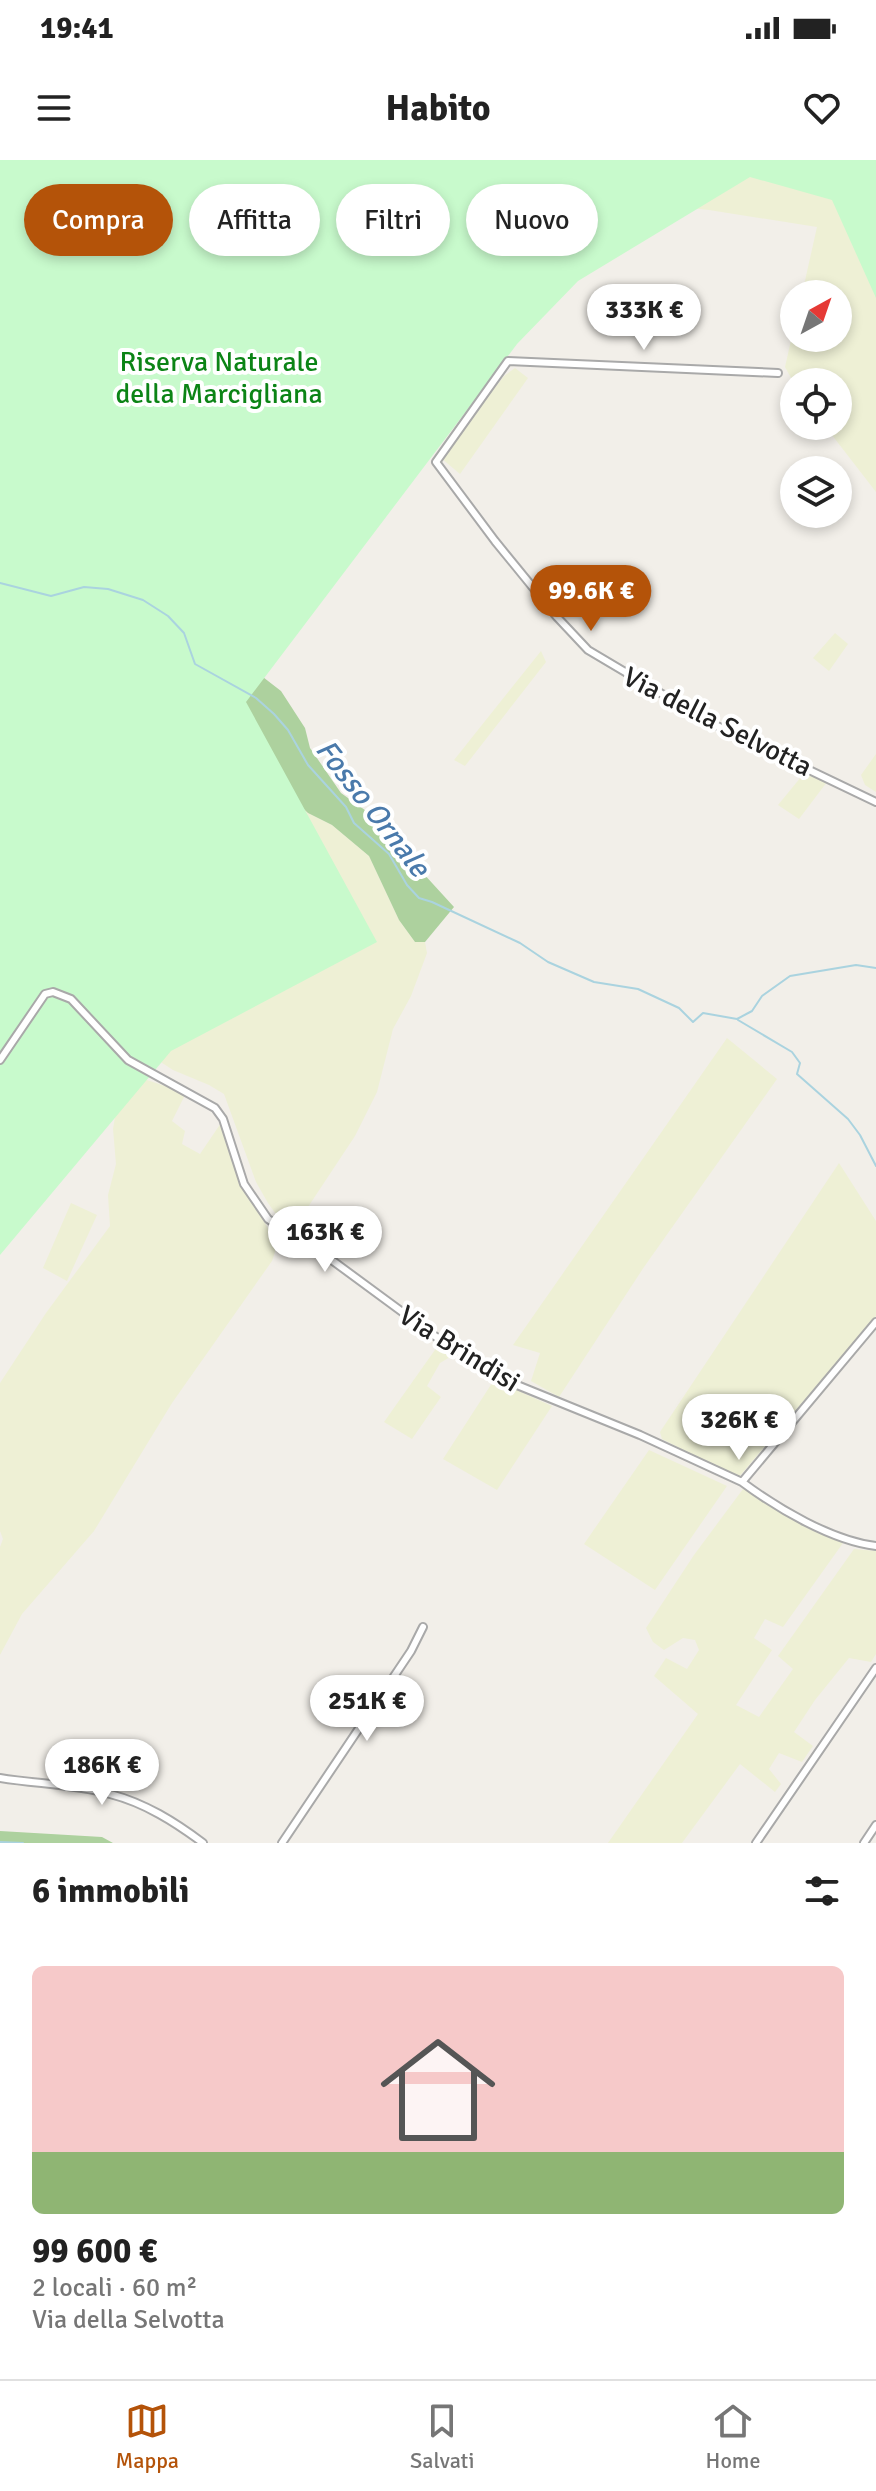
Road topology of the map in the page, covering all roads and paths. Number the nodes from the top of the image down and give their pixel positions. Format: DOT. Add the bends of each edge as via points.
graph roads {
  1 [pos="778,373"];
  2 [pos="876,802"];
  3 [pos="0,1060"];
  4 [pos="876,1322"];
  5 [pos="742,1482"];
  6 [pos="876,1546"];
  7 [pos="423,1627"];
  8 [pos="876,1668"];
  9 [pos="0,1778"];
  10 [pos="876,1825"];
  11 [pos="203,1843"];
  12 [pos="282,1843"];
  13 [pos="756,1843"];
  14 [pos="864,1843"];
  1 -- 2 [label="street, Via della Selvotta" via="508,361 436,462 557,617 596,656 743,739"];
  3 -- 5 [label="street, Via Brindisi" via="45,994 71,999 128,1060 217,1110 244,1184 272,1222 492,1373"];
  4 -- 5 [label="street"];
  5 -- 6 [label="street" via="834,1534"];
  7 -- 12 [label="street"];
  8 -- 13 [label="street"];
  9 -- 11 [label="street" via="116,1796 152,1810"];
  10 -- 14 [label="street"];
}
